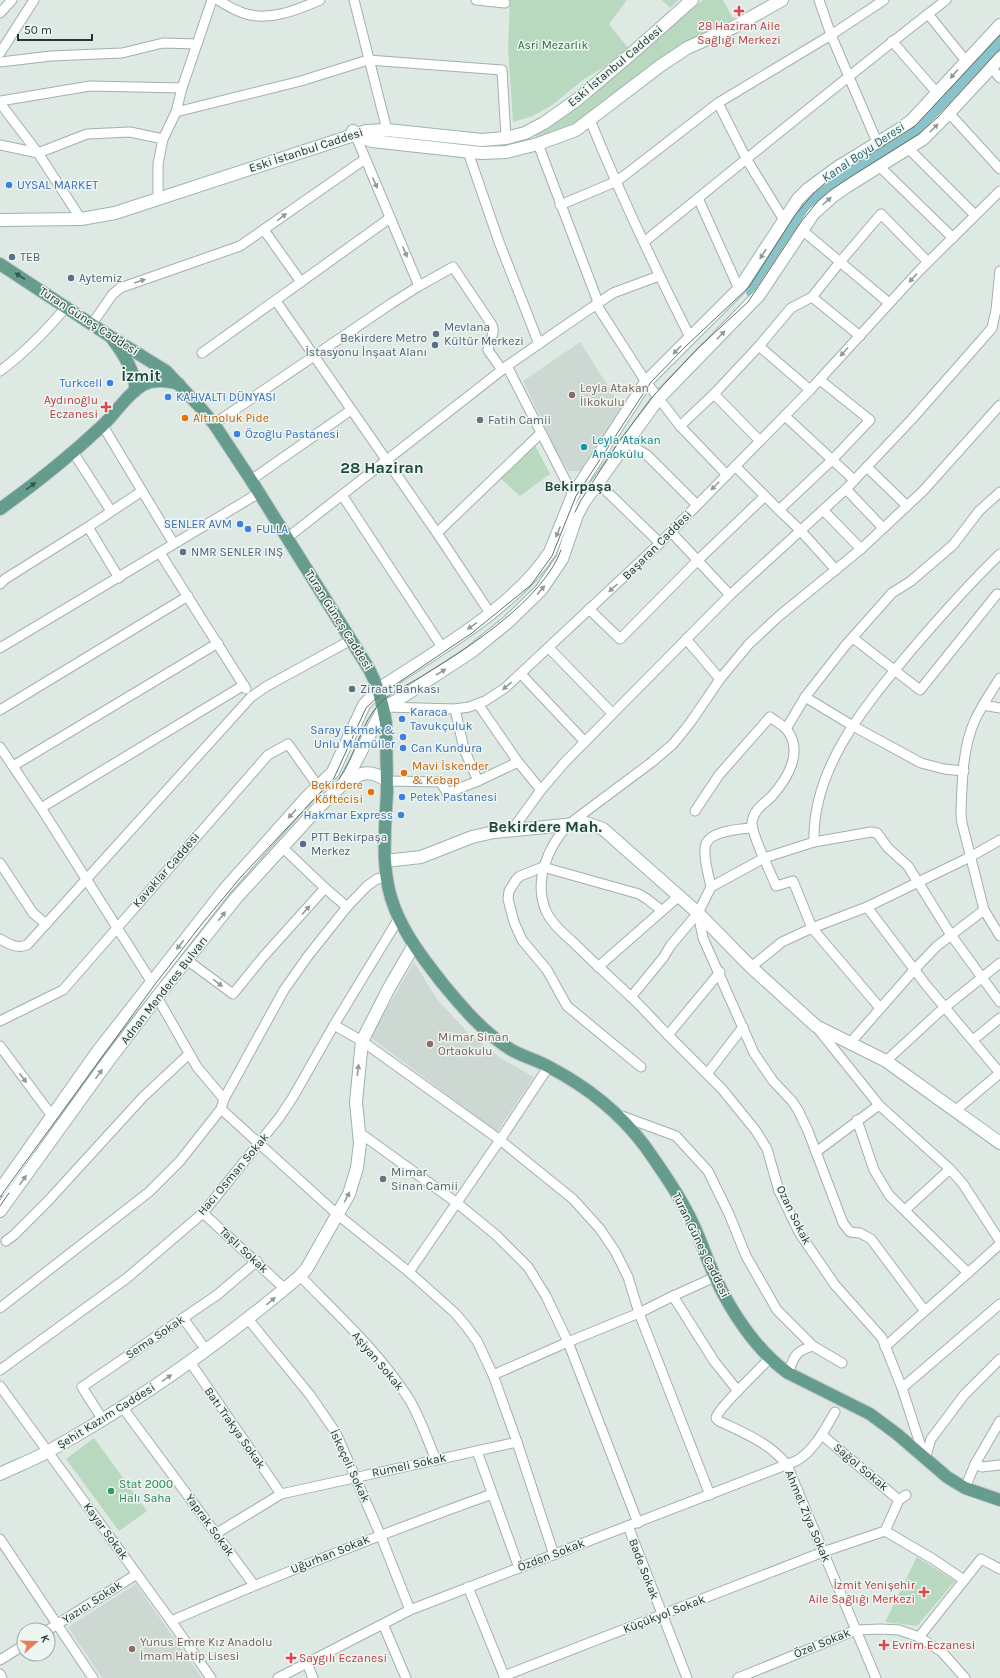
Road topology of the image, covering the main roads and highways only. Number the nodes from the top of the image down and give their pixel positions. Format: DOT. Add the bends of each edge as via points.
graph roads {
  1 [pos="686,0"];
  2 [pos="692,0"];
  3 [pos="782,0"];
  4 [pos="1000,25"];
  5 [pos="1000,58"];
  6 [pos="353,131"];
  7 [pos="506,136"];
  8 [pos="0,212"];
  9 [pos="79,216"];
  10 [pos="0,220"];
  11 [pos="0,264"];
  12 [pos="110,337"];
  13 [pos="179,384"];
  14 [pos="135,392"];
  15 [pos="0,509"];
  16 [pos="378,689"];
  17 [pos="384,707"];
  18 [pos="333,772"];
  19 [pos="345,782"];
  20 [pos="387,782"];
  21 [pos="385,861"];
  22 [pos="414,945"];
  23 [pos="151,981"];
  24 [pos="157,997"];
  25 [pos="998,1138"];
  26 [pos="0,1190"];
  27 [pos="0,1211"];
  28 [pos="0,1474"];
  29 [pos="1000,1500"];
  1 -- 7 [label="main road, Eski İstanbul Caddesi" via="588,85 538,122"];
  2 -- 7 [label="main road, Eski İstanbul Caddesi" via="562,111 531,130"];
  3 -- 6 [label="main road" via="678,54 590,120 567,134 538,144 506,152 468,152 372,141"];
  4 -- 16 [label="main road, Adnan Menderes Bulvarı, one-way" via="912,120 814,184 798,199 739,289 646,382 573,495 545,560 522,585 490,613"];
  17 -- 5 [label="main road, one-way" via="471,652 508,622 541,590 558,567 584,502 658,399 759,295 813,214 833,196 923,139"];
  6 -- 7 [label="main road, Eski İstanbul Caddesi" via="375,130 394,123 445,132"];
  6 -- 9 [label="main road, Eski İstanbul Caddesi" via="158,196"];
  8 -- 9 [label="main road, Eski İstanbul Caddesi"];
  9 -- 10 [label="main road, Eski İstanbul Caddesi"];
  12 -- 11 [label="main road, Turan Güneş Caddesi, one-way" via="67,306"];
  12 -- 13 [label="main road, Turan Güneş Caddesi" via="161,367"];
  12 -- 14 [label="main road" via="118,346 129,368"];
  13 -- 14 [label="main road" via="167,381 154,382 142,386"];
  13 -- 16 [label="main road, Turan Güneş Caddesi" via="214,424 251,480 369,668"];
  15 -- 14 [label="main road, one-way" via="73,452 103,426"];
  16 -- 17 [label="main road, Turan Güneş Caddesi"];
  16 -- 18 [label="main road, Adnan Menderes Bulvarı" via="364,705"];
  17 -- 19 [label="main road, Adnan Menderes Bulvarı"];
  17 -- 20 [label="main road, Turan Güneş Caddesi"];
  18 -- 19 [label="main road"];
  18 -- 23 [label="main road, Adnan Menderes Bulvarı, one-way" via="225,889"];
  19 -- 20 [label="main road" via="365,773 373,773"];
  24 -- 19 [label="main road, Adnan Menderes Bulvarı, one-way" via="236,898"];
  20 -- 21 [label="main road, Turan Güneş Caddesi"];
  21 -- 22 [label="main road, Turan Güneş Caddesi" via="391,900"];
  21 -- 25 [label="main road" via="421,857 482,834 586,823 603,829 698,913 751,967 816,1026 886,1061"];
  28 -- 22 [label="main road, Şehit Kazım Caddesi, one-way" via="48,1452 123,1408 248,1320 300,1276 315,1256 354,1182 360,1154 356,1102 362,1041"];
  22 -- 29 [label="main road, Turan Güneş Caddesi" via="460,1005 484,1030 512,1050 548,1066 585,1088 617,1114 642,1143 673,1186 696,1229 715,1277 738,1316 770,1358 788,1373 870,1414 947,1477 965,1488"];
  23 -- 24 [label="main road"];
  23 -- 26 [label="main road, Adnan Menderes Bulvarı"];
  27 -- 24 [label="main road, Adnan Menderes Bulvarı, one-way"];
}
